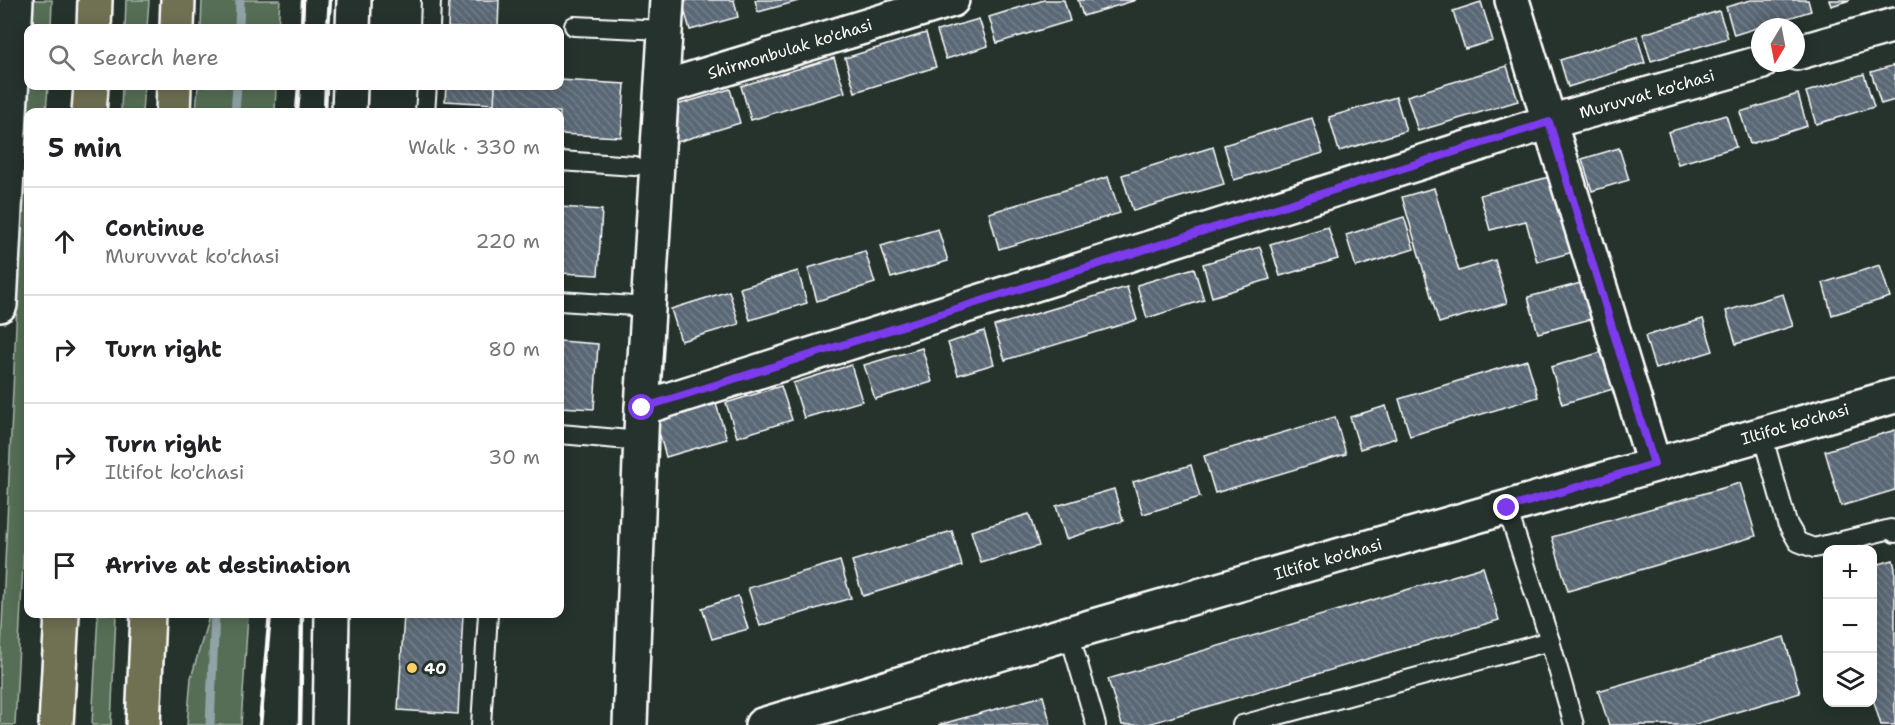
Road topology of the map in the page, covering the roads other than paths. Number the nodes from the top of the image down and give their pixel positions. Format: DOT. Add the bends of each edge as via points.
graph roads {
  1 [pos="16,0"];
  2 [pos="95,0"];
  3 [pos="178,0"];
  4 [pos="354,0"];
  5 [pos="432,0"];
  6 [pos="952,0"];
  7 [pos="1512,0"];
  8 [pos="666,15"];
  9 [pos="94,24"];
  10 [pos="177,24"];
  11 [pos="353,24"];
  12 [pos="430,24"];
  13 [pos="1895,25"];
  14 [pos="574,26"];
  15 [pos="1805,50"];
  16 [pos="1751,66"];
  17 [pos="662,88"];
  18 [pos="91,90"];
  19 [pos="174,90"];
  20 [pos="350,90"];
  21 [pos="427,90"];
  22 [pos="89,108"];
  23 [pos="172,108"];
  24 [pos="349,108"];
  25 [pos="425,108"];
  26 [pos="1549,122"];
  27 [pos="564,161"];
  28 [pos="635,166"];
  29 [pos="564,301"];
  30 [pos="0,305"];
  31 [pos="648,307"];
  32 [pos="1895,396"];
  33 [pos="642,408"];
  34 [pos="564,434"];
  35 [pos="1762,434"];
  36 [pos="641,441"];
  37 [pos="1654,464"];
  38 [pos="1507,508"];
  39 [pos="1894,530"];
  40 [pos="62,618"];
  41 [pos="148,618"];
  42 [pos="332,618"];
  43 [pos="488,618"];
  44 [pos="1069,633"];
  45 [pos="1550,641"];
  46 [pos="56,725"];
  47 [pos="143,725"];
  48 [pos="330,725"];
  49 [pos="482,725"];
  50 [pos="630,725"];
  51 [pos="762,725"];
  52 [pos="1096,725"];
  53 [pos="1242,725"];
  54 [pos="1574,725"];
  1 -- 30 [label="street"];
  2 -- 9 [label="highway"];
  3 -- 10 [label="highway"];
  4 -- 11 [label="street"];
  5 -- 12 [label="lane"];
  6 -- 17 [label="street, Shirmonbulak ko'chasi"];
  7 -- 26 [label="street"];
  8 -- 14 [label="lane"];
  8 -- 17 [label="street"];
  13 -- 15 [label="street"];
  16 -- 26 [label="street, Muruvvat ko'chasi"];
  17 -- 31 [label="street"];
  18 -- 22 [label="highway"];
  19 -- 23 [label="highway"];
  20 -- 24 [label="street"];
  21 -- 25 [label="lane"];
  26 -- 33 [label="street, Muruvvat ko'chasi"];
  26 -- 37 [label="street"];
  27 -- 28 [label="lane"];
  29 -- 31 [label="lane"];
  31 -- 33 [label="street"];
  32 -- 35 [label="street, Iltifot ko'chasi"];
  33 -- 36 [label="street"];
  34 -- 36 [label="lane"];
  35 -- 37 [label="street, Iltifot ko'chasi"];
  35 -- 39 [label="lane" via="1787,523 1798,542 1814,548"];
  36 -- 50 [label="street"];
  37 -- 38 [label="street, Iltifot ko'chasi"];
  38 -- 44 [label="street, Iltifot ko'chasi"];
  38 -- 45 [label="lane"];
  40 -- 46 [label="highway"];
  41 -- 47 [label="highway"];
  42 -- 48 [label="street"];
  43 -- 49 [label="lane"];
  44 -- 51 [label="street, Iltifot ko'chasi"];
  44 -- 52 [label="lane"];
  45 -- 53 [label="lane"];
  45 -- 54 [label="lane"];
}
